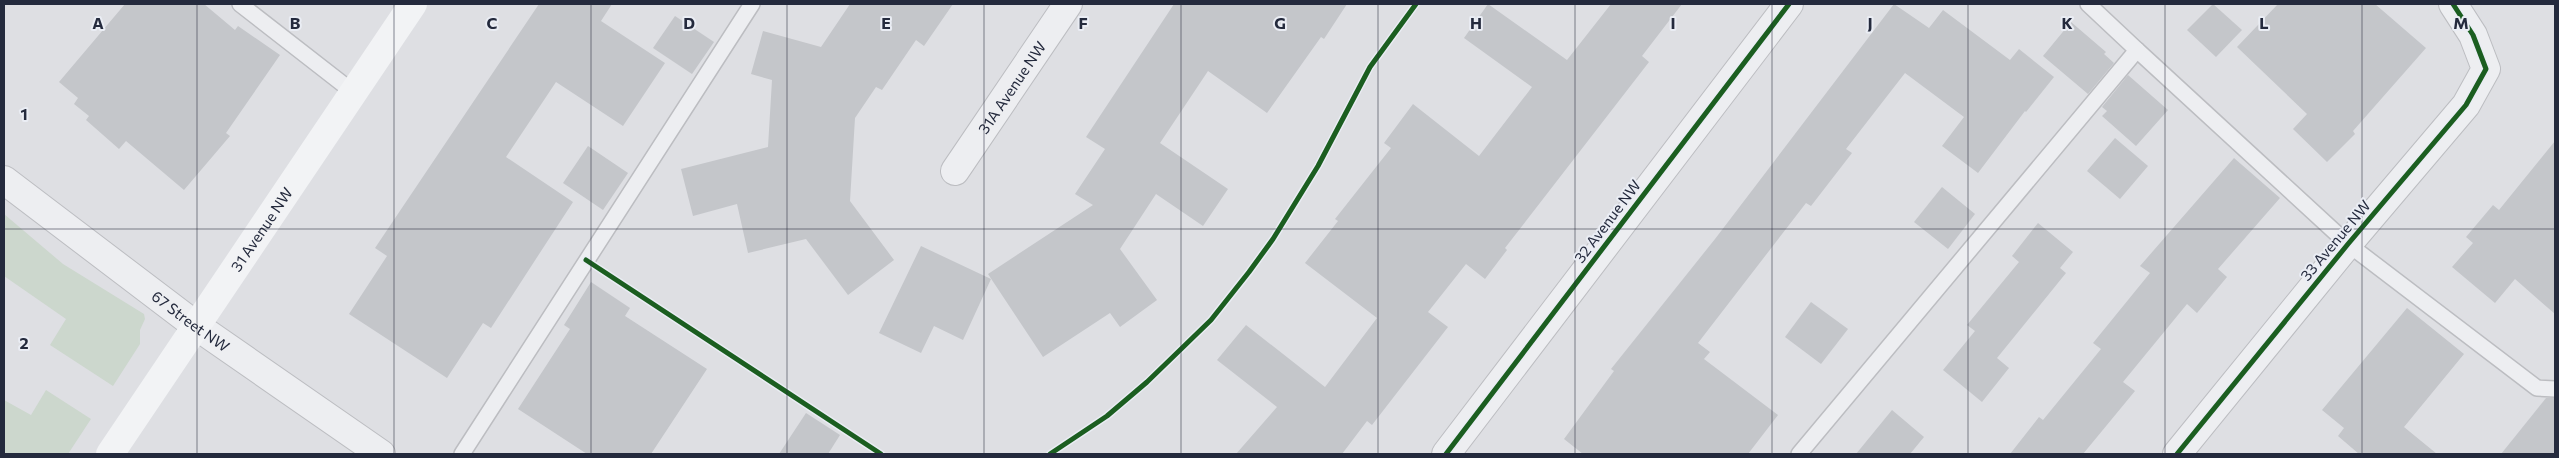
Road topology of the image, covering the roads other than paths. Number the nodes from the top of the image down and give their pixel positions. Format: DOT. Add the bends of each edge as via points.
graph roads {
  1 [pos="240,4"];
  2 [pos="413,4"];
  3 [pos="752,4"];
  4 [pos="1068,4"];
  5 [pos="1789,4"];
  6 [pos="2088,4"];
  7 [pos="2453,4"];
  8 [pos="2137,50"];
  9 [pos="353,92"];
  10 [pos="955,171"];
  11 [pos="4,180"];
  12 [pos="2348,244"];
  13 [pos="195,325"];
  14 [pos="2555,389"];
  15 [pos="110,454"];
  16 [pos="382,454"];
  17 [pos="462,454"];
  18 [pos="1446,454"];
  19 [pos="1799,454"];
  20 [pos="2177,454"];
  1 -- 9 [label="lane"];
  2 -- 9 [label="street, 31 Avenue NW"];
  3 -- 17 [label="lane"];
  4 -- 10 [label="street, 31A Avenue NW"];
  5 -- 18 [label="street, 32 Avenue NW"];
  6 -- 8 [label="lane"];
  7 -- 12 [label="street, 33 Avenue NW" via="2473,35 2486,69 2466,105"];
  8 -- 12 [label="lane"];
  8 -- 19 [label="lane"];
  9 -- 13 [label="street, 31 Avenue NW"];
  11 -- 13 [label="street, 67 Street NW"];
  12 -- 14 [label="lane" via="2537,388"];
  12 -- 20 [label="street, 33 Avenue NW"];
  13 -- 15 [label="street, 31 Avenue NW"];
  13 -- 16 [label="street, 67 Street NW"];
}
